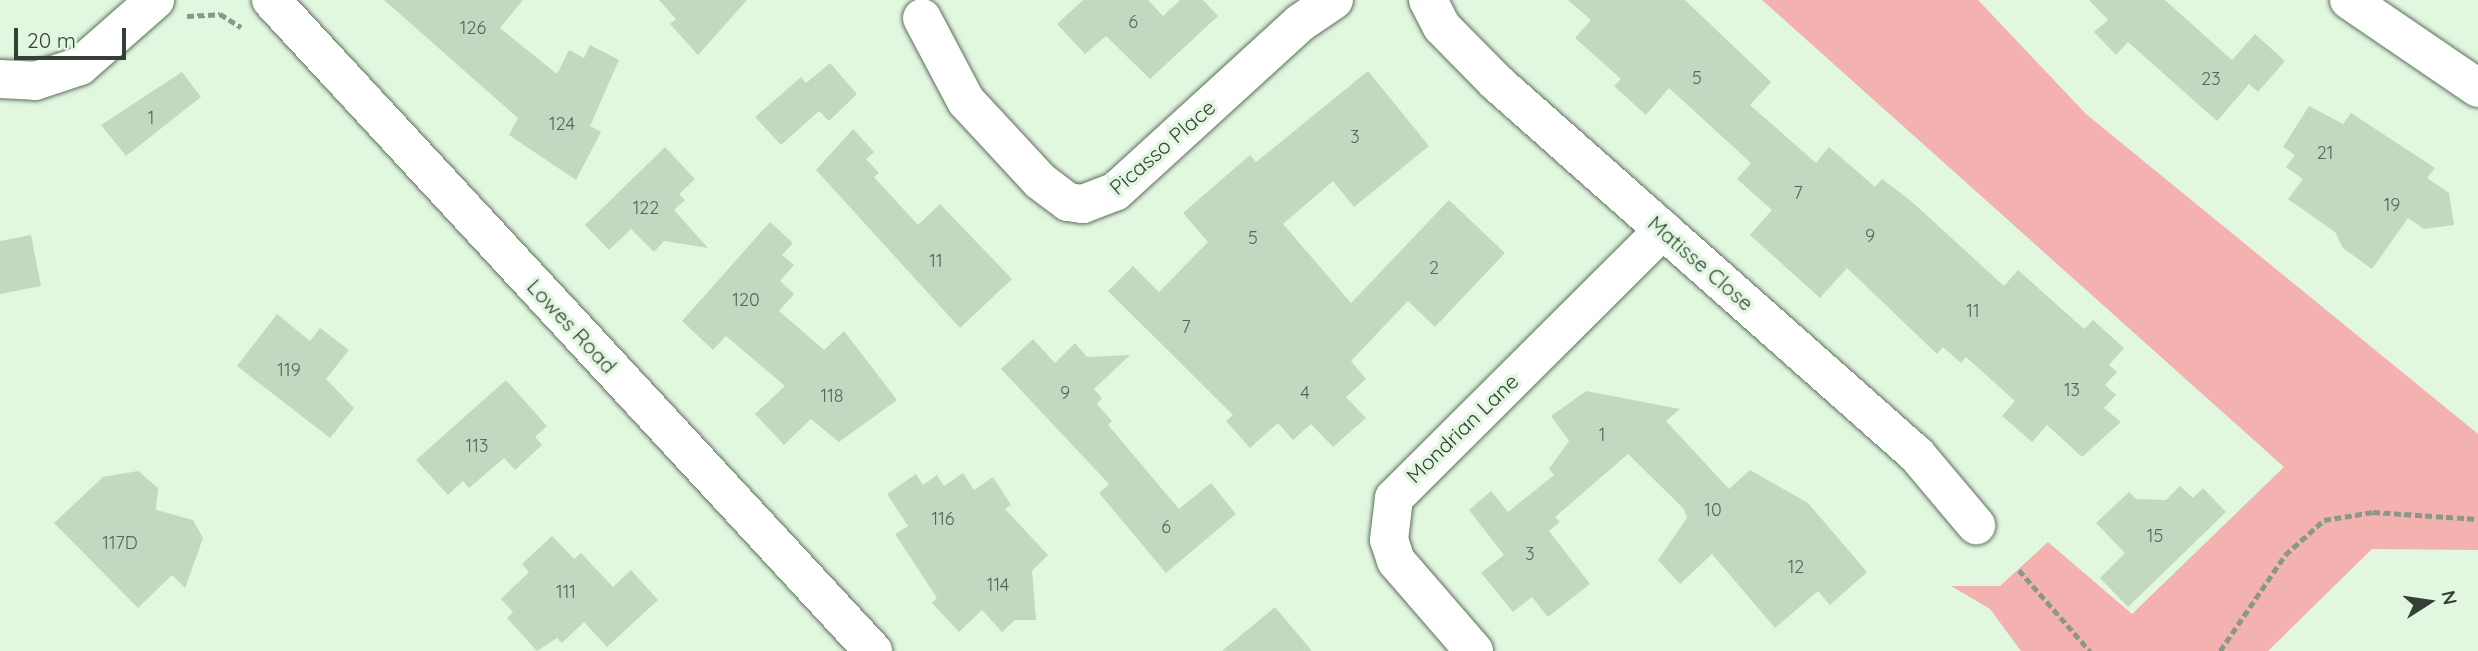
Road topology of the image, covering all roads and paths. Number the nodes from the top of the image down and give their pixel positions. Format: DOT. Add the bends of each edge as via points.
graph roads {
  1 [pos="155,0"];
  2 [pos="271,0"];
  3 [pos="1335,0"];
  4 [pos="1428,0"];
  5 [pos="2349,0"];
  6 [pos="922,18"];
  7 [pos="0,79"];
  8 [pos="2478,88"];
  9 [pos="1664,230"];
  10 [pos="2478,519"];
  11 [pos="1976,525"];
  12 [pos="2019,570"];
  13 [pos="873,651"];
  14 [pos="1475,651"];
  15 [pos="2090,651"];
  16 [pos="2220,651"];
  1 -- 7 [label="street" via="80,66 35,81"];
  2 -- 13 [label="street, Lowes Road"];
  3 -- 6 [label="street, Picasso Place" via="1300,23 1115,192 1083,204 1068,202 1040,181 966,100"];
  4 -- 9 [label="street, Matisse Close" via="1442,27 1496,82"];
  5 -- 8 [label="street"];
  9 -- 11 [label="street, Matisse Close" via="1917,455"];
  9 -- 14 [label="street, Mondrian Lane" via="1394,498 1389,540 1396,561"];
  10 -- 16 [label="path" via="2373,512 2324,520 2285,555"];
  12 -- 15 [label="path"];
}
